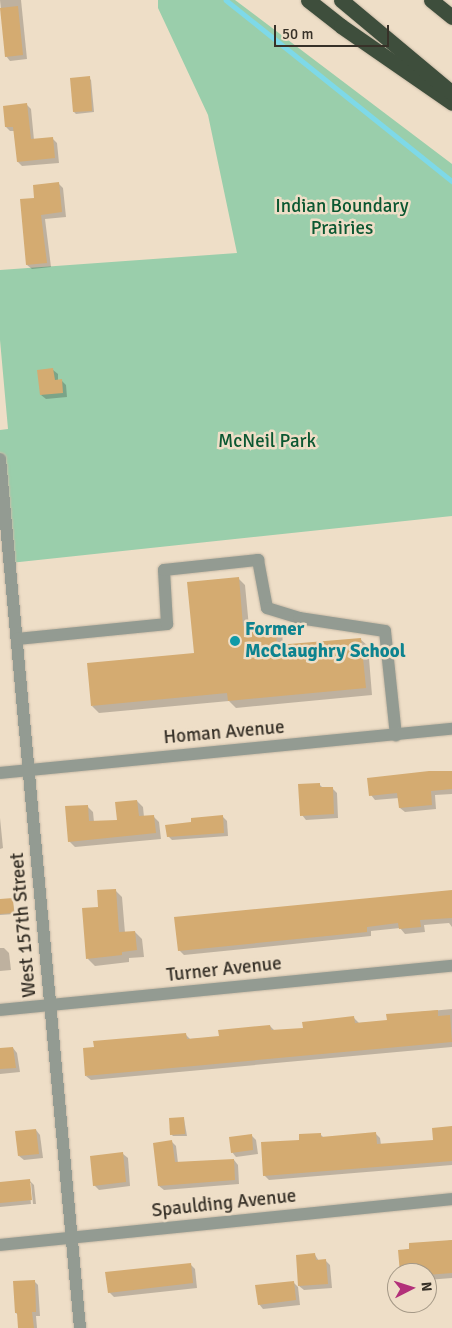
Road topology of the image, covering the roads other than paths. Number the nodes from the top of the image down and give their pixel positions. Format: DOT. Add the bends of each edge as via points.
graph roads {
  1 [pos="308,0"];
  2 [pos="341,0"];
  3 [pos="431,0"];
  4 [pos="452,17"];
  5 [pos="452,93"];
  6 [pos="452,103"];
  7 [pos="0,459"];
  8 [pos="3,532"];
  9 [pos="17,639"];
  10 [pos="452,729"];
  11 [pos="396,735"];
  12 [pos="29,770"];
  13 [pos="0,773"];
  14 [pos="452,966"];
  15 [pos="50,1006"];
  16 [pos="0,1010"];
  17 [pos="452,1199"];
  18 [pos="72,1238"];
  19 [pos="0,1245"];
  20 [pos="80,1328"];
  1 -- 6 [label="highway"];
  2 -- 5 [label="highway"];
  3 -- 4 [label="highway"];
  7 -- 8 [label="street, West 157th Street"];
  8 -- 9 [label="street, West 157th Street"];
  9 -- 11 [label="street" via="167,624 164,570 258,560 267,608 299,618 384,631"];
  9 -- 12 [label="street, West 157th Street"];
  10 -- 11 [label="street, Homan Avenue"];
  11 -- 12 [label="street, Homan Avenue"];
  12 -- 13 [label="street, Homan Avenue"];
  12 -- 15 [label="street, West 157th Street"];
  14 -- 15 [label="street, Turner Avenue"];
  15 -- 16 [label="street, Turner Avenue"];
  15 -- 18 [label="street, West 157th Street"];
  17 -- 18 [label="street, Spaulding Avenue"];
  18 -- 19 [label="street, Spaulding Avenue"];
  18 -- 20 [label="street, West 157th Street"];
}
